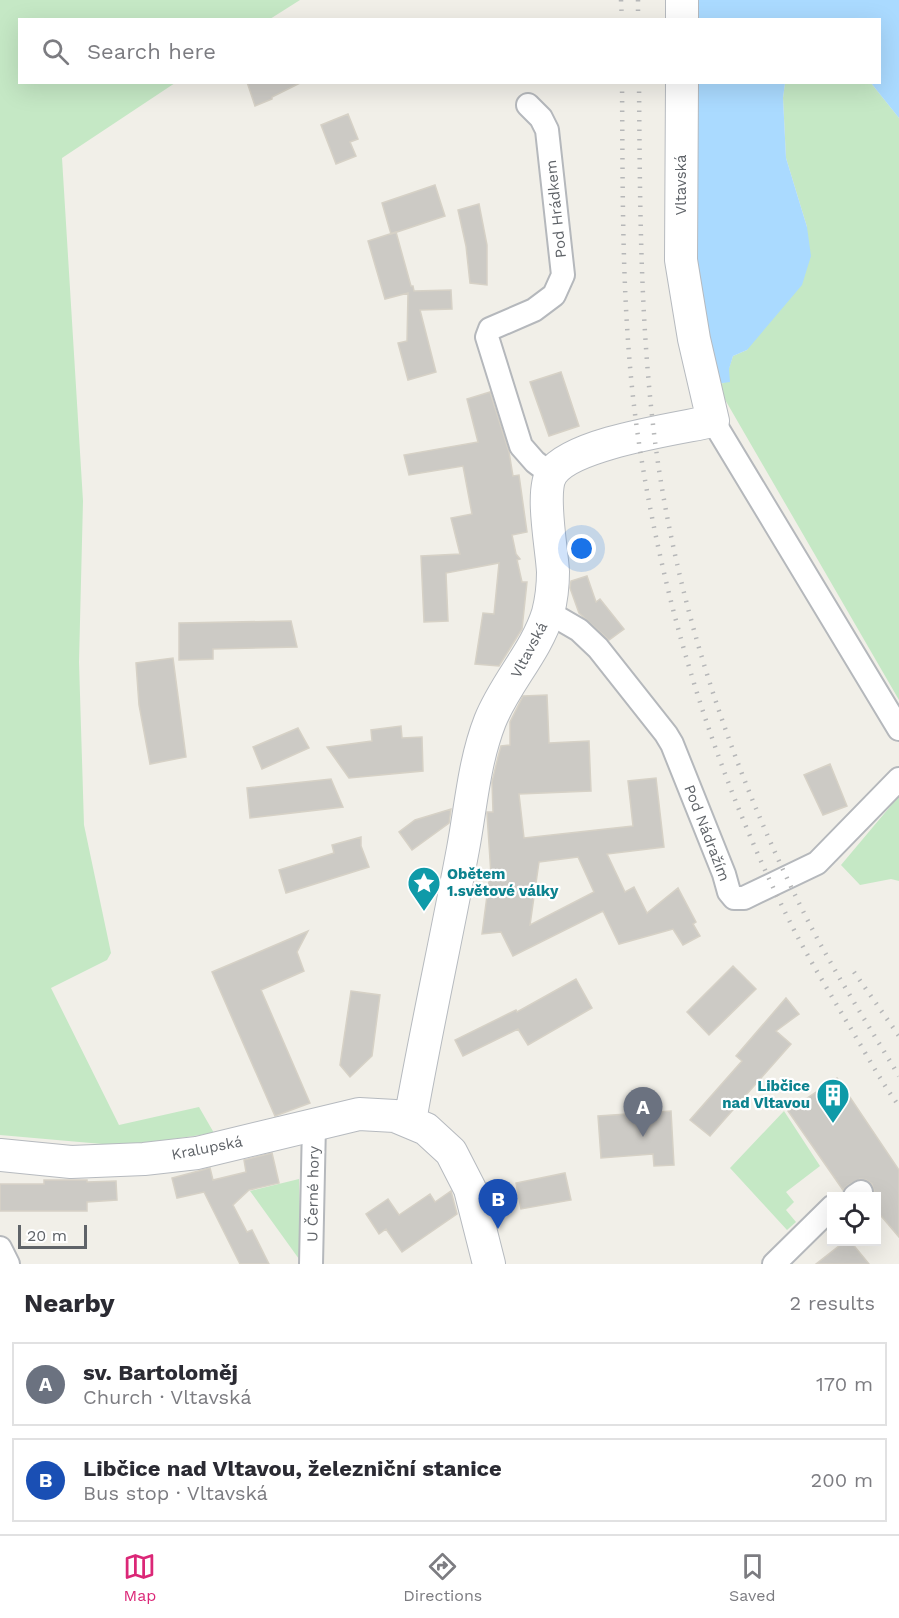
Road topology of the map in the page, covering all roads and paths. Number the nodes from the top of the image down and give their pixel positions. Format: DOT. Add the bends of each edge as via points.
graph roads {
  1 [pos="682,0"];
  2 [pos="682,18"];
  3 [pos="682,84"];
  4 [pos="528,105"];
  5 [pos="713,421"];
  6 [pos="551,474"];
  7 [pos="548,612"];
  8 [pos="899,729"];
  9 [pos="899,779"];
  10 [pos="410,1121"];
  11 [pos="314,1124"];
  12 [pos="0,1155"];
  13 [pos="827,1211"];
  14 [pos="0,1248"];
  15 [pos="8,1264"];
  16 [pos="311,1264"];
  17 [pos="489,1264"];
  18 [pos="774,1264"];
  1 -- 2 [label="street"];
  3 -- 5 [label="street, Vltavská" via="681,260"];
  4 -- 6 [label="street, Pod Hrádkem" via="547,130 563,275 554,295 534,310 490,329 487,337 521,446"];
  5 -- 6 [label="street" via="610,442 567,460"];
  5 -- 8 [label="street"];
  6 -- 7 [label="street, Vltavská" via="547,500 553,575"];
  7 -- 9 [label="street, Pod Nádražím" via="579,630 598,648 666,734 734,898 744,898 817,862"];
  7 -- 10 [label="street, Vltavská" via="490,720 472,785"];
  10 -- 11 [label="street, Kralupská" via="360,1114"];
  10 -- 17 [label="street" via="444,1143 464,1175"];
  11 -- 12 [label="street, Kralupská" via="197,1152 144,1159 71,1162"];
  11 -- 16 [label="street, U Černé hory"];
  13 -- 18 [label="street"];
  14 -- 15 [label="street"];
}
